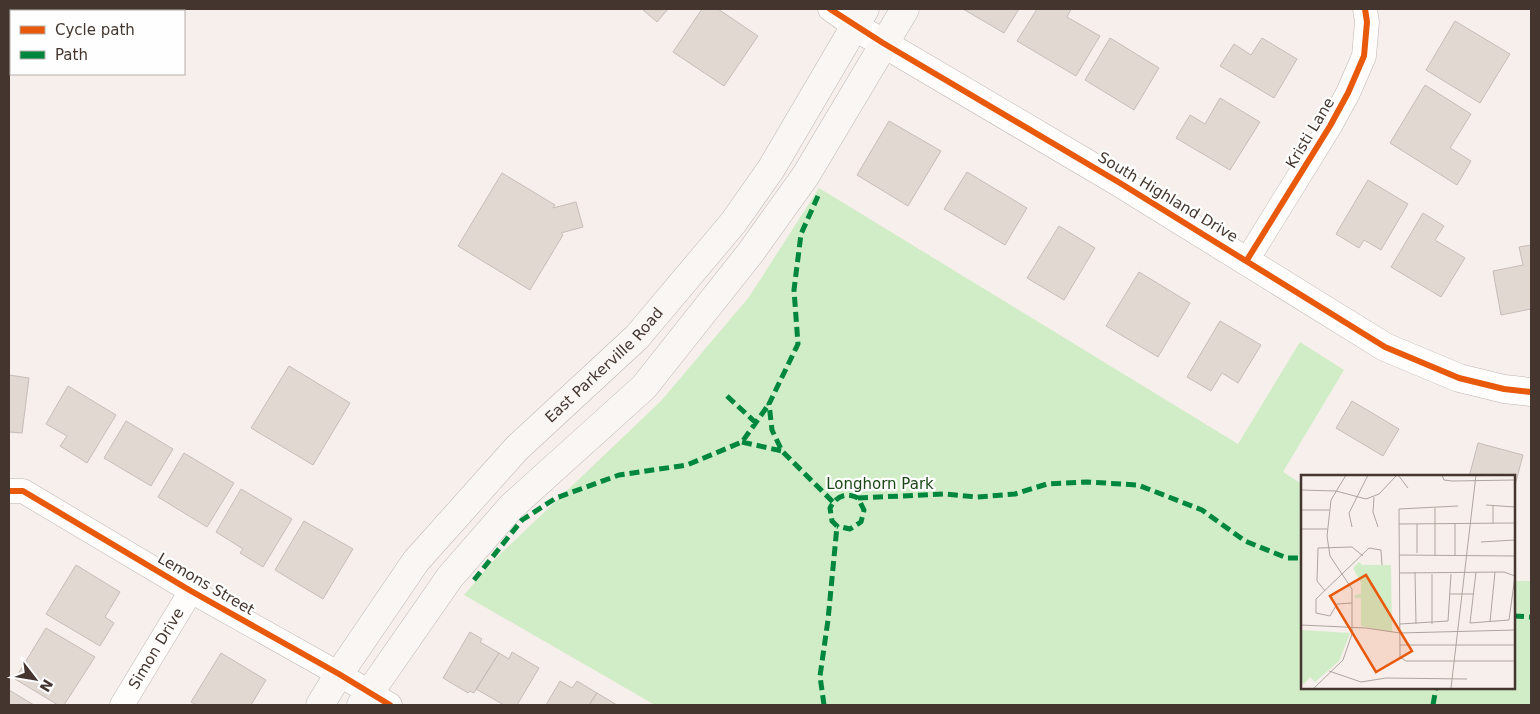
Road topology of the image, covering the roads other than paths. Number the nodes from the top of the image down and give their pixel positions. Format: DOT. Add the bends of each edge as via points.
graph roads {
  1 [pos="830,9"];
  2 [pos="905,9"];
  3 [pos="1365,9"];
  4 [pos="860,17"];
  5 [pos="883,44"];
  6 [pos="1247,260"];
  7 [pos="1531,392"];
  8 [pos="9,490"];
  9 [pos="190,591"];
  10 [pos="339,674"];
  11 [pos="373,701"];
  12 [pos="122,705"];
  13 [pos="320,705"];
  1 -- 4 [label="street"];
  2 -- 5 [label="main road"];
  3 -- 6 [label="street, Kristi Lane" via="1364,56 1348,92"];
  4 -- 5 [label="street, South Highland Drive"];
  4 -- 10 [label="main road, East Parkerville Road" via="771,169 733,223 637,337 517,448 416,561"];
  5 -- 6 [label="street, South Highland Drive"];
  5 -- 11 [label="main road" via="806,175 751,252 644,387 511,507 450,577"];
  6 -- 7 [label="street, South Highland Drive" via="1385,347 1459,378"];
  8 -- 9 [label="street, Lemons Street" via="23,491"];
  9 -- 10 [label="street, Lemons Street"];
  9 -- 12 [label="street, Simon Drive"];
  10 -- 11 [label="street, Lemons Street"];
  10 -- 13 [label="main road, East Parkerville Road"];
}
